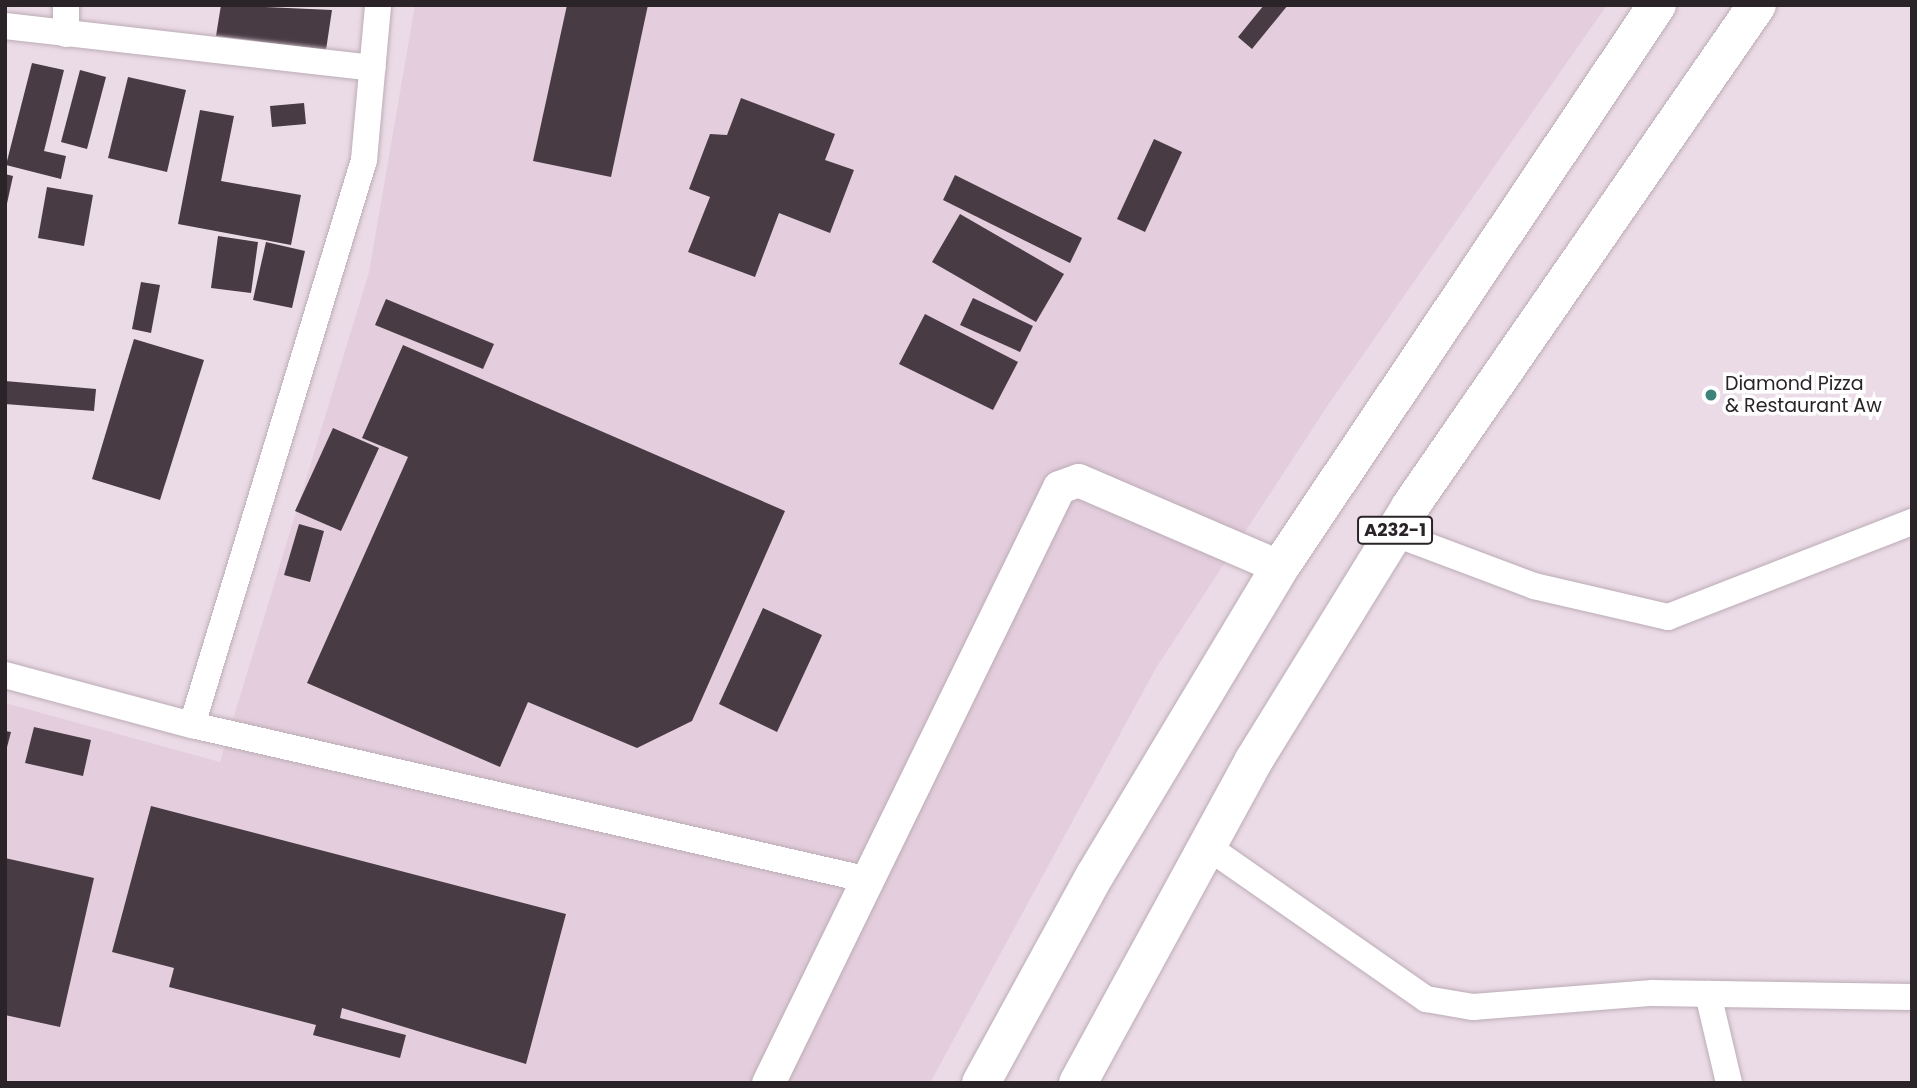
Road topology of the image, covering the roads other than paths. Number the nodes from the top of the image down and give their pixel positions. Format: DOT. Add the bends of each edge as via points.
graph roads {
  1 [pos="66,5"];
  2 [pos="378,5"];
  3 [pos="1657,5"];
  4 [pos="1757,5"];
  5 [pos="5,26"];
  6 [pos="66,34"];
  7 [pos="373,68"];
  8 [pos="1912,523"];
  9 [pos="1393,533"];
  10 [pos="1280,567"];
  11 [pos="5,674"];
  12 [pos="192,725"];
  13 [pos="1208,847"];
  14 [pos="869,880"];
  15 [pos="1708,994"];
  16 [pos="1912,997"];
  17 [pos="768,1083"];
  18 [pos="981,1083"];
  19 [pos="1078,1083"];
  20 [pos="1729,1083"];
  1 -- 6 [label="street"];
  2 -- 7 [label="street"];
  3 -- 10 [label="highway"];
  4 -- 9 [label="highway, A232-1"];
  5 -- 6 [label="street"];
  6 -- 7 [label="street"];
  7 -- 12 [label="street" via="364,160"];
  8 -- 9 [label="street" via="1668,617 1534,586"];
  9 -- 13 [label="highway, A232-1"];
  10 -- 14 [label="street" via="1078,481 1059,487"];
  10 -- 18 [label="highway" via="1095,875"];
  11 -- 12 [label="street"];
  12 -- 14 [label="street"];
  13 -- 15 [label="street" via="1426,999 1474,1007"];
  13 -- 19 [label="highway, A232-1"];
  14 -- 17 [label="street"];
  15 -- 16 [label="street"];
  15 -- 20 [label="street"];
}
